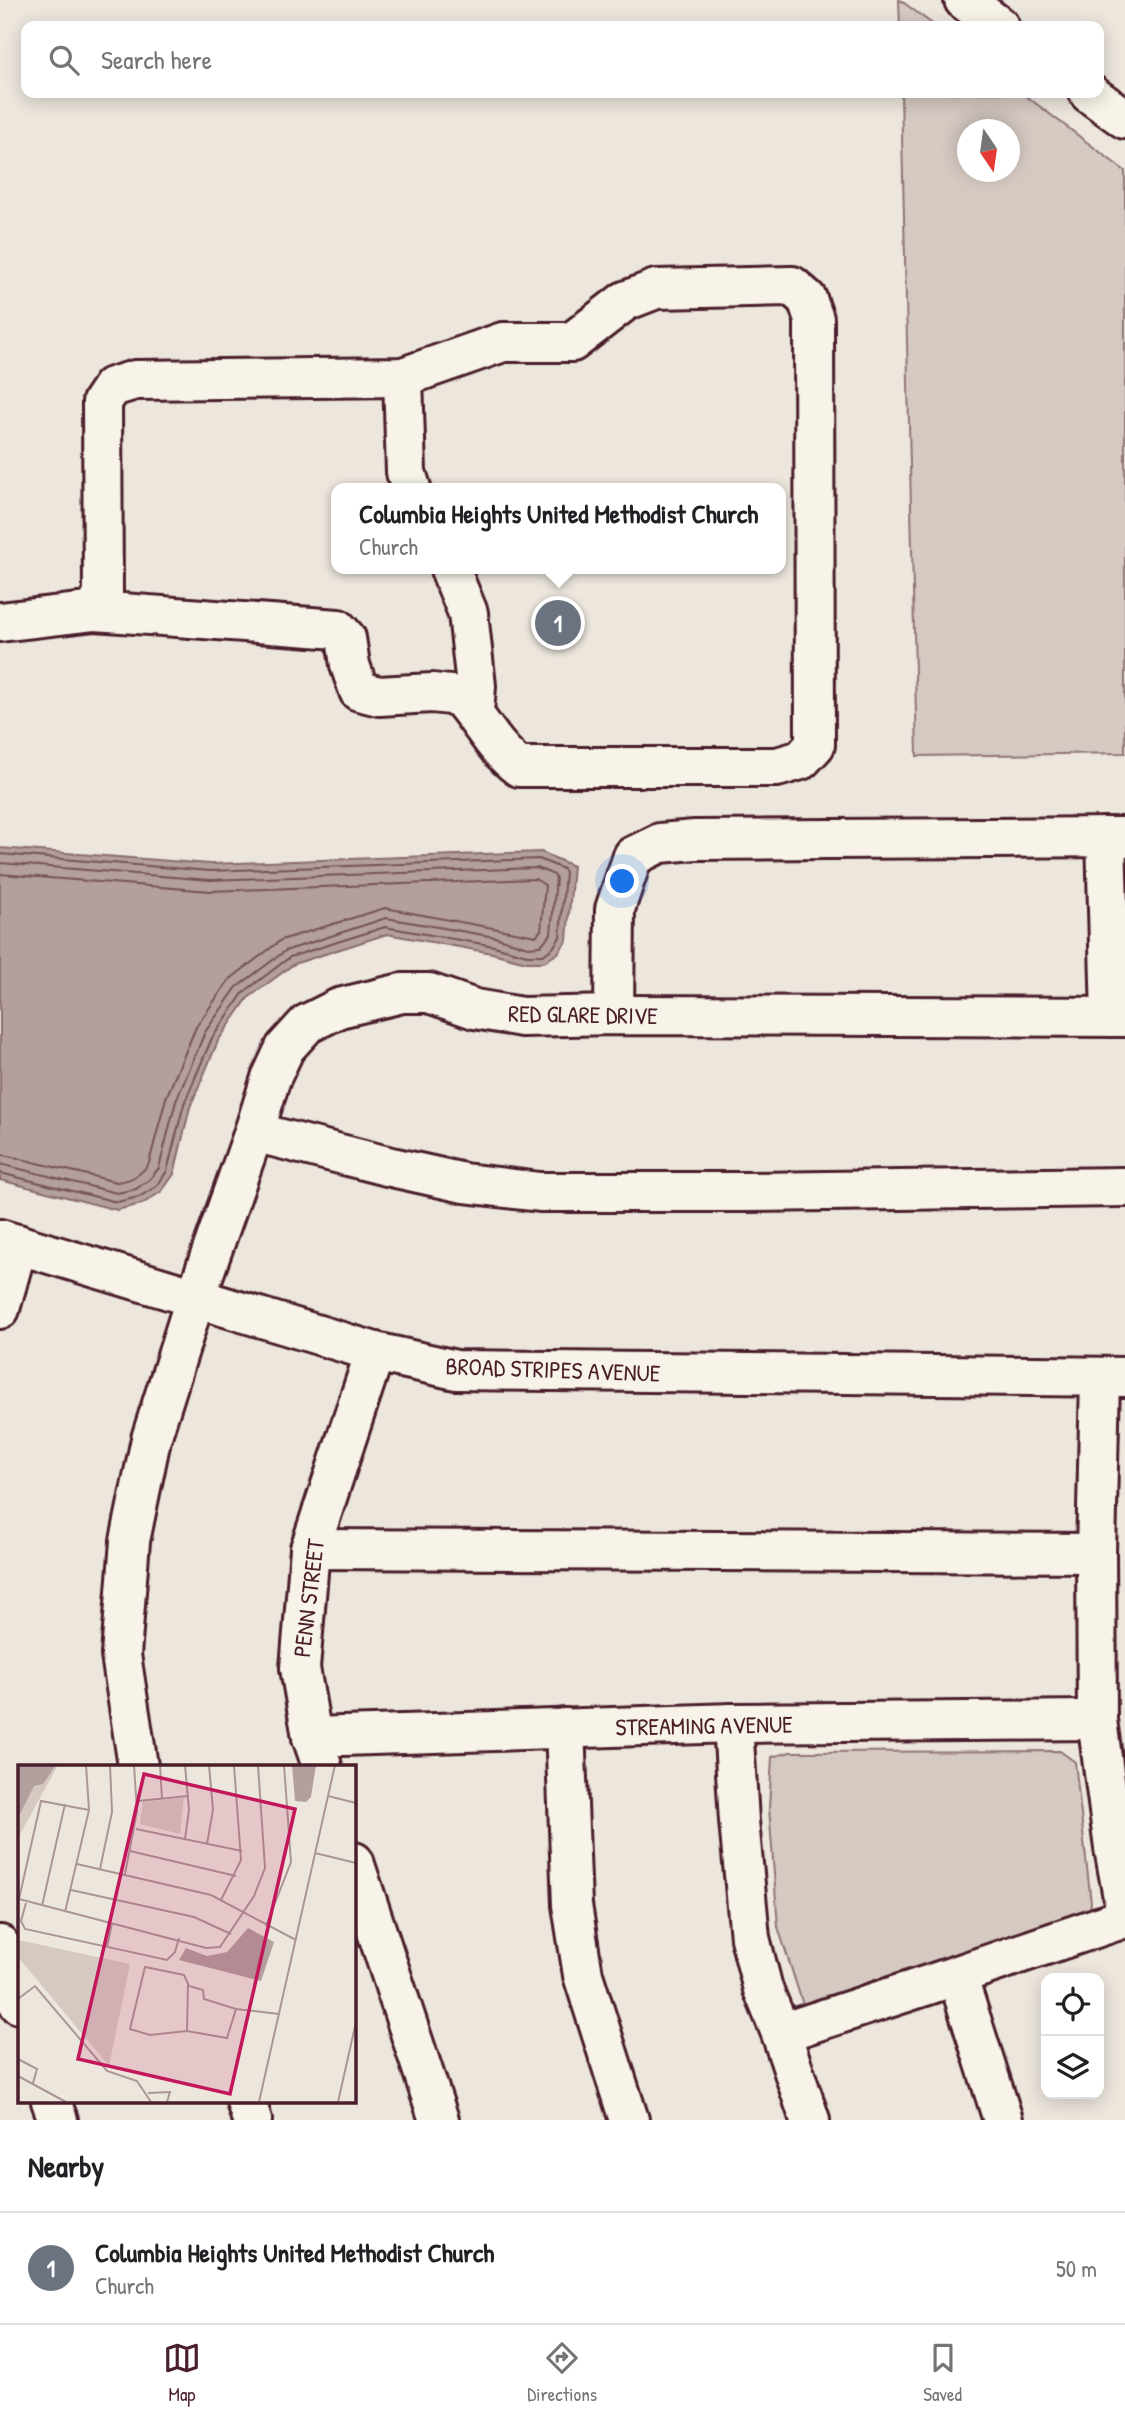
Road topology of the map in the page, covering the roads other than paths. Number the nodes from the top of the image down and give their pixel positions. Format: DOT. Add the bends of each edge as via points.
graph roads {
  1 [pos="965,0"];
  2 [pos="992,21"];
  3 [pos="1096,98"];
  4 [pos="1125,119"];
  5 [pos="403,377"];
  6 [pos="409,483"];
  7 [pos="452,574"];
  8 [pos="95,611"];
  9 [pos="0,622"];
  10 [pos="474,712"];
  11 [pos="1115,837"];
  12 [pos="614,1014"];
  13 [pos="1118,1017"];
  14 [pos="254,1132"];
  15 [pos="1125,1186"];
  16 [pos="9,1241"];
  17 [pos="195,1299"];
  18 [pos="0,1309"];
  19 [pos="375,1352"];
  20 [pos="1112,1378"];
  21 [pos="310,1549"];
  22 [pos="1096,1553"];
  23 [pos="1097,1720"];
  24 [pos="733,1723"];
  25 [pos="565,1728"];
  26 [pos="317,1752"];
  27 [pos="138,1765"];
  28 [pos="355,1865"];
  29 [pos="1125,1908"];
  30 [pos="1125,1918"];
  31 [pos="0,1945"];
  32 [pos="957,1975"];
  33 [pos="18,2001"];
  34 [pos="781,2033"];
  35 [pos="51,2102"];
  36 [pos="246,2102"];
  37 [pos="58,2120"];
  38 [pos="252,2120"];
  39 [pos="439,2120"];
  40 [pos="629,2120"];
  41 [pos="810,2120"];
  42 [pos="1003,2120"];
  1 -- 2 [label="street"];
  3 -- 4 [label="street"];
  5 -- 6 [label="street"];
  5 -- 8 [label="street" via="135,380 112,387 102,402 103,594"];
  5 -- 10 [label="street" via="503,342 572,342 625,302 656,289 792,286 807,299 814,319 816,745 801,760 777,766 519,767"];
  7 -- 10 [label="street" via="468,613 476,686"];
  8 -- 9 [label="street"];
  8 -- 10 [label="street" via="338,628 346,638 359,691 379,696 459,696"];
  11 -- 12 [label="street" via="660,843 633,856 615,909"];
  11 -- 13 [label="street"];
  12 -- 13 [label="street, RED GLARE DRIVE"];
  12 -- 14 [label="street, RED GLARE DRIVE" via="522,1017 475,1009 429,993 402,993 340,1008 307,1024 285,1048"];
  14 -- 15 [label="street" via="464,1183 540,1192"];
  14 -- 17 [label="street, RED GLARE DRIVE"];
  16 -- 17 [label="street, BROAD STRIPES AVENUE"];
  16 -- 18 [label="street"];
  17 -- 19 [label="street, BROAD STRIPES AVENUE"];
  17 -- 27 [label="street, RED GLARE DRIVE" via="151,1439 131,1541 121,1655"];
  19 -- 20 [label="street, BROAD STRIPES AVENUE" via="456,1370"];
  19 -- 21 [label="street, PENN STREET"];
  20 -- 22 [label="street"];
  21 -- 22 [label="street"];
  21 -- 26 [label="street, PENN STREET" via="300,1668"];
  22 -- 23 [label="street"];
  23 -- 24 [label="street, STREAMING AVENUE"];
  23 -- 29 [label="street"];
  24 -- 25 [label="street, STREAMING AVENUE"];
  24 -- 34 [label="street" via="750,1938"];
  25 -- 26 [label="street, STREAMING AVENUE"];
  25 -- 40 [label="street" via="572,1905 583,1975"];
  28 -- 39 [label="street"];
  30 -- 32 [label="street"];
  31 -- 33 [label="street"];
  32 -- 34 [label="street"];
  32 -- 42 [label="street"];
  34 -- 41 [label="street"];
  35 -- 37 [label="street"];
  36 -- 38 [label="street"];
}
